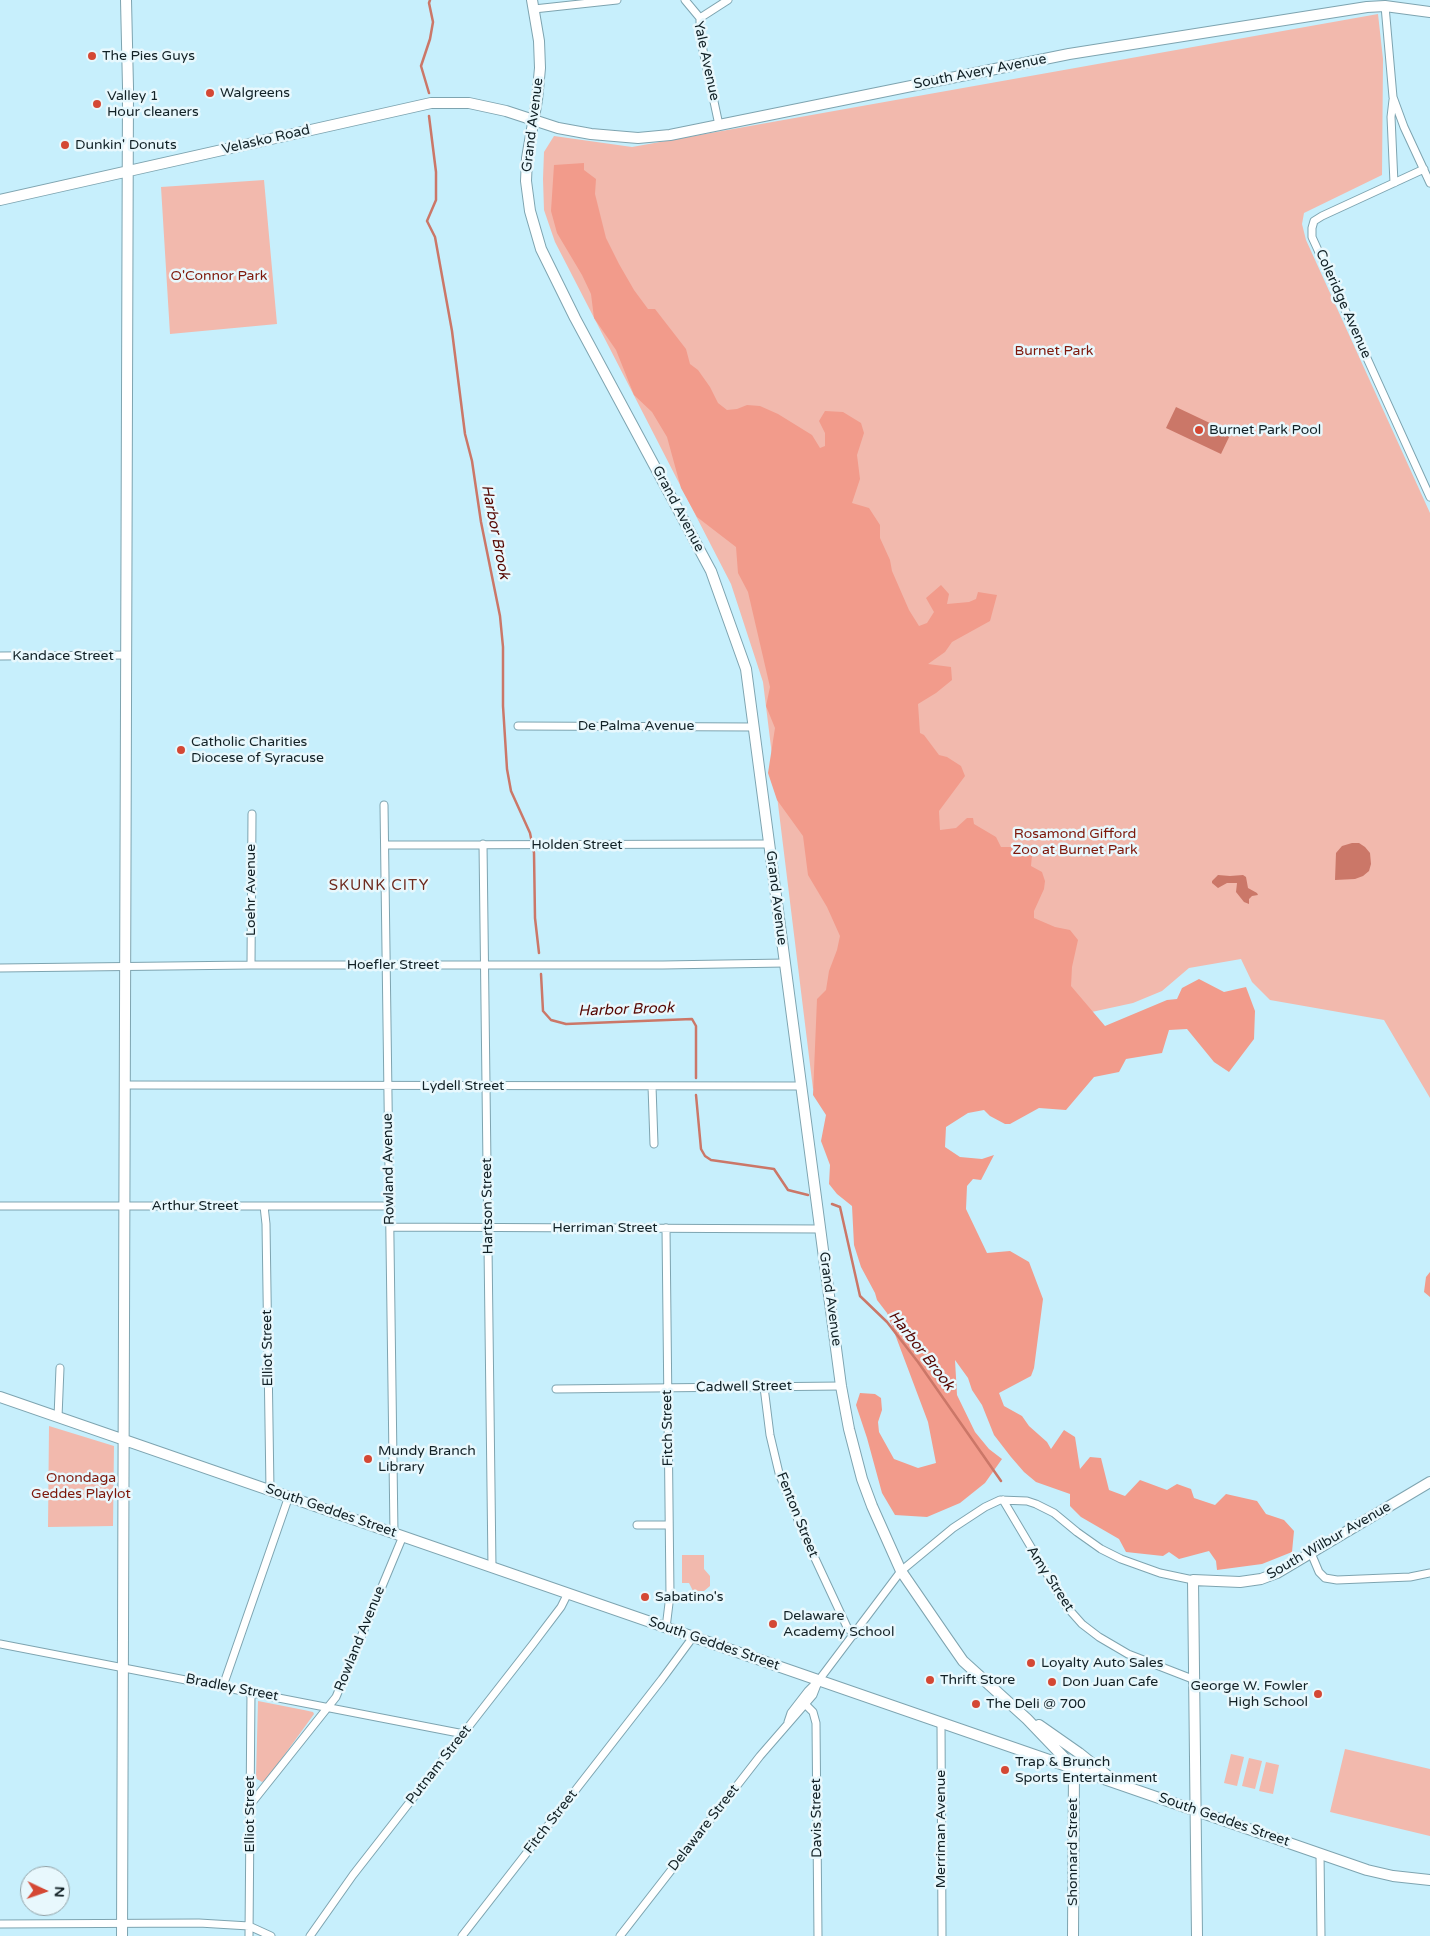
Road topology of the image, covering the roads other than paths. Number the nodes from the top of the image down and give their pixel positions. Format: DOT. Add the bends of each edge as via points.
graph roads {
  1 [pos="126,0"];
  2 [pos="617,0"];
  3 [pos="684,0"];
  4 [pos="728,0"];
  5 [pos="583,2"];
  6 [pos="1384,3"];
  7 [pos="533,4"];
  8 [pos="1430,12"];
  9 [pos="700,18"];
  10 [pos="1393,97"];
  11 [pos="533,119"];
  12 [pos="718,125"];
  13 [pos="1424,169"];
  14 [pos="127,172"];
  15 [pos="1394,183"];
  16 [pos="1430,183"];
  17 [pos="0,200"];
  18 [pos="1430,497"];
  19 [pos="126,655"];
  20 [pos="0,656"];
  21 [pos="518,726"];
  22 [pos="754,726"];
  23 [pos="384,805"];
  24 [pos="252,814"];
  25 [pos="483,844"];
  26 [pos="769,844"];
  27 [pos="385,845"];
  28 [pos="785,963"];
  29 [pos="251,965"];
  30 [pos="387,965"];
  31 [pos="484,965"];
  32 [pos="125,966"];
  33 [pos="0,968"];
  34 [pos="125,1085"];
  35 [pos="388,1086"];
  36 [pos="487,1086"];
  37 [pos="652,1086"];
  38 [pos="801,1086"];
  39 [pos="654,1144"];
  40 [pos="0,1206"];
  41 [pos="124,1206"];
  42 [pos="264,1206"];
  43 [pos="390,1206"];
  44 [pos="390,1227"];
  45 [pos="488,1227"];
  46 [pos="666,1228"];
  47 [pos="820,1229"];
  48 [pos="60,1368"];
  49 [pos="841,1386"];
  50 [pos="764,1387"];
  51 [pos="556,1389"];
  52 [pos="667,1389"];
  53 [pos="0,1397"];
  54 [pos="58,1417"];
  55 [pos="124,1440"];
  56 [pos="1430,1482"];
  57 [pos="270,1490"];
  58 [pos="288,1496"];
  59 [pos="1002,1500"];
  60 [pos="637,1525"];
  61 [pos="669,1525"];
  62 [pos="399,1535"];
  63 [pos="1311,1553"];
  64 [pos="492,1567"];
  65 [pos="901,1571"];
  66 [pos="1430,1573"];
  67 [pos="1193,1580"];
  68 [pos="568,1594"];
  69 [pos="666,1628"];
  70 [pos="854,1635"];
  71 [pos="693,1637"];
  72 [pos="0,1644"];
  73 [pos="123,1668"];
  74 [pos="819,1680"];
  75 [pos="1195,1680"];
  76 [pos="223,1686"];
  77 [pos="251,1692"];
  78 [pos="805,1704"];
  79 [pos="328,1707"];
  80 [pos="1027,1719"];
  81 [pos="788,1722"];
  82 [pos="941,1722"];
  83 [pos="464,1734"];
  84 [pos="1074,1768"];
  85 [pos="1115,1782"];
  86 [pos="250,1805"];
  87 [pos="1196,1811"];
  88 [pos="1320,1853"];
  89 [pos="1430,1880"];
  90 [pos="0,1924"];
  91 [pos="122,1924"];
  92 [pos="249,1926"];
  93 [pos="122,1936"];
  94 [pos="249,1936"];
  95 [pos="271,1936"];
  96 [pos="310,1936"];
  97 [pos="462,1936"];
  98 [pos="620,1936"];
  99 [pos="818,1936"];
  100 [pos="942,1936"];
  101 [pos="1073,1936"];
  102 [pos="1198,1936"];
  103 [pos="1321,1936"];
  1 -- 14 [label="street"];
  2 -- 5 [label="street"];
  3 -- 9 [label="street, Yale Avenue"];
  4 -- 9 [label="street"];
  5 -- 7 [label="street"];
  6 -- 8 [label="street, South Avery Avenue"];
  6 -- 10 [label="street"];
  6 -- 12 [label="street, South Avery Avenue" via="1069,54"];
  7 -- 11 [label="street, Grand Avenue" via="540,68"];
  9 -- 12 [label="street, Yale Avenue" via="700,36"];
  10 -- 13 [label="street"];
  10 -- 15 [label="street"];
  11 -- 12 [label="street, South Avery Avenue" via="591,134 638,138"];
  11 -- 14 [label="street, Velasko Road" via="469,103 431,103"];
  11 -- 22 [label="street, Grand Avenue" via="526,181 530,211 541,249 711,572 746,669"];
  13 -- 15 [label="street, Coleridge Avenue"];
  13 -- 16 [label="street"];
  14 -- 17 [label="street, Velasko Road"];
  14 -- 19 [label="street"];
  15 -- 18 [label="street, Coleridge Avenue" via="1314,221 1312,238"];
  19 -- 20 [label="street, Kandace Street"];
  19 -- 32 [label="street"];
  21 -- 22 [label="street, De Palma Avenue"];
  22 -- 26 [label="street, Grand Avenue"];
  23 -- 27 [label="street, Rowland Avenue"];
  24 -- 29 [label="street, Loehr Avenue"];
  25 -- 26 [label="street, Holden Street"];
  25 -- 27 [label="street, Holden Street"];
  25 -- 31 [label="street, Hartson Street"];
  26 -- 28 [label="street, Grand Avenue"];
  27 -- 30 [label="street, Rowland Avenue"];
  28 -- 31 [label="street, Hoefler Street"];
  28 -- 38 [label="street, Grand Avenue"];
  29 -- 30 [label="street, Hoefler Street"];
  29 -- 32 [label="street, Hoefler Street"];
  30 -- 31 [label="street, Hoefler Street"];
  30 -- 35 [label="street, Rowland Avenue"];
  31 -- 36 [label="street, Hartson Street"];
  32 -- 33 [label="street, Hoefler Street"];
  32 -- 34 [label="street"];
  34 -- 35 [label="street, Lydell Street"];
  34 -- 41 [label="street"];
  35 -- 36 [label="street, Lydell Street"];
  35 -- 43 [label="street, Rowland Avenue"];
  36 -- 37 [label="street, Lydell Street"];
  36 -- 45 [label="street, Hartson Street"];
  37 -- 38 [label="street, Lydell Street"];
  37 -- 39 [label="street"];
  38 -- 47 [label="street, Grand Avenue"];
  40 -- 41 [label="street, Arthur Street"];
  41 -- 42 [label="street, Arthur Street"];
  41 -- 55 [label="street"];
  42 -- 43 [label="street, Arthur Street"];
  42 -- 57 [label="street, Elliot Street"];
  43 -- 44 [label="street, Rowland Avenue"];
  44 -- 45 [label="street, Herriman Street"];
  44 -- 62 [label="street, Rowland Avenue"];
  45 -- 46 [label="street, Herriman Street"];
  45 -- 64 [label="street, Hartson Street"];
  46 -- 47 [label="street, Herriman Street"];
  46 -- 52 [label="street, Fitch Street"];
  47 -- 49 [label="street, Grand Avenue"];
  48 -- 54 [label="street"];
  49 -- 50 [label="street, Cadwell Street"];
  49 -- 65 [label="street, Grand Avenue" via="862,1479"];
  50 -- 52 [label="street, Cadwell Street"];
  50 -- 70 [label="street, Fenton Street" via="770,1435 780,1473 805,1537 847,1627"];
  51 -- 52 [label="street, Cadwell Street"];
  52 -- 61 [label="street, Fitch Street"];
  53 -- 54 [label="street, South Geddes Street"];
  54 -- 55 [label="street, South Geddes Street"];
  55 -- 57 [label="street, South Geddes Street"];
  55 -- 73 [label="street"];
  56 -- 63 [label="street, South Wilbur Avenue"];
  57 -- 58 [label="street, South Geddes Street"];
  58 -- 62 [label="street, South Geddes Street"];
  58 -- 76 [label="street"];
  59 -- 65 [label="street, Delaware Street" via="952,1528"];
  59 -- 67 [label="street, South Wilbur Avenue" via="1036,1504 1121,1559 1160,1573"];
  59 -- 75 [label="street, Amy Street" via="1066,1606 1082,1624 1128,1654"];
  60 -- 61 [label="street"];
  61 -- 69 [label="street, Fitch Street" via="670,1595"];
  62 -- 64 [label="street, South Geddes Street"];
  62 -- 79 [label="street, Rowland Avenue" via="336,1697"];
  63 -- 66 [label="street" via="1325,1578 1410,1577"];
  63 -- 67 [label="street, South Wilbur Avenue" via="1261,1579 1240,1582"];
  64 -- 68 [label="street, South Geddes Street"];
  65 -- 70 [label="street, Delaware Street"];
  65 -- 80 [label="street, Grand Avenue" via="963,1661"];
  67 -- 75 [label="street"];
  68 -- 69 [label="street, South Geddes Street"];
  68 -- 83 [label="street, Putnam Street"];
  69 -- 71 [label="street, South Geddes Street"];
  70 -- 74 [label="street, Delaware Street"];
  71 -- 74 [label="street, South Geddes Street"];
  71 -- 97 [label="street, Fitch Street"];
  72 -- 73 [label="street, Bradley Street"];
  73 -- 76 [label="street, Bradley Street"];
  73 -- 91 [label="street"];
  74 -- 78 [label="street, Delaware Street"];
  74 -- 81 [label="street, Delaware Street" via="792,1712"];
  74 -- 82 [label="street, South Geddes Street"];
  75 -- 87 [label="street"];
  76 -- 77 [label="street, Bradley Street"];
  77 -- 79 [label="street, Bradley Street"];
  77 -- 86 [label="street, Elliot Street"];
  78 -- 81 [label="street, Delaware Street"];
  78 -- 99 [label="street, Davis Street" via="813,1712 816,1723"];
  79 -- 83 [label="street, Bradley Street"];
  79 -- 86 [label="street, Rowland Avenue"];
  80 -- 84 [label="street, Grand Avenue"];
  80 -- 85 [label="street" via="1079,1753"];
  81 -- 98 [label="street, Delaware Street"];
  82 -- 84 [label="street, South Geddes Street"];
  82 -- 100 [label="street, Merriman Avenue"];
  83 -- 96 [label="street, Putnam Street"];
  84 -- 85 [label="street, South Geddes Street"];
  84 -- 101 [label="street, Shonnard Street"];
  85 -- 87 [label="street, South Geddes Street"];
  86 -- 92 [label="street, Elliot Street"];
  87 -- 88 [label="street, South Geddes Street"];
  87 -- 102 [label="street"];
  88 -- 89 [label="street, South Geddes Street" via="1376,1872"];
  88 -- 103 [label="street"];
  90 -- 91 [label="street"];
  91 -- 92 [label="street"];
  91 -- 93 [label="street"];
  92 -- 94 [label="street, Elliot Street"];
  92 -- 95 [label="street"];
}
